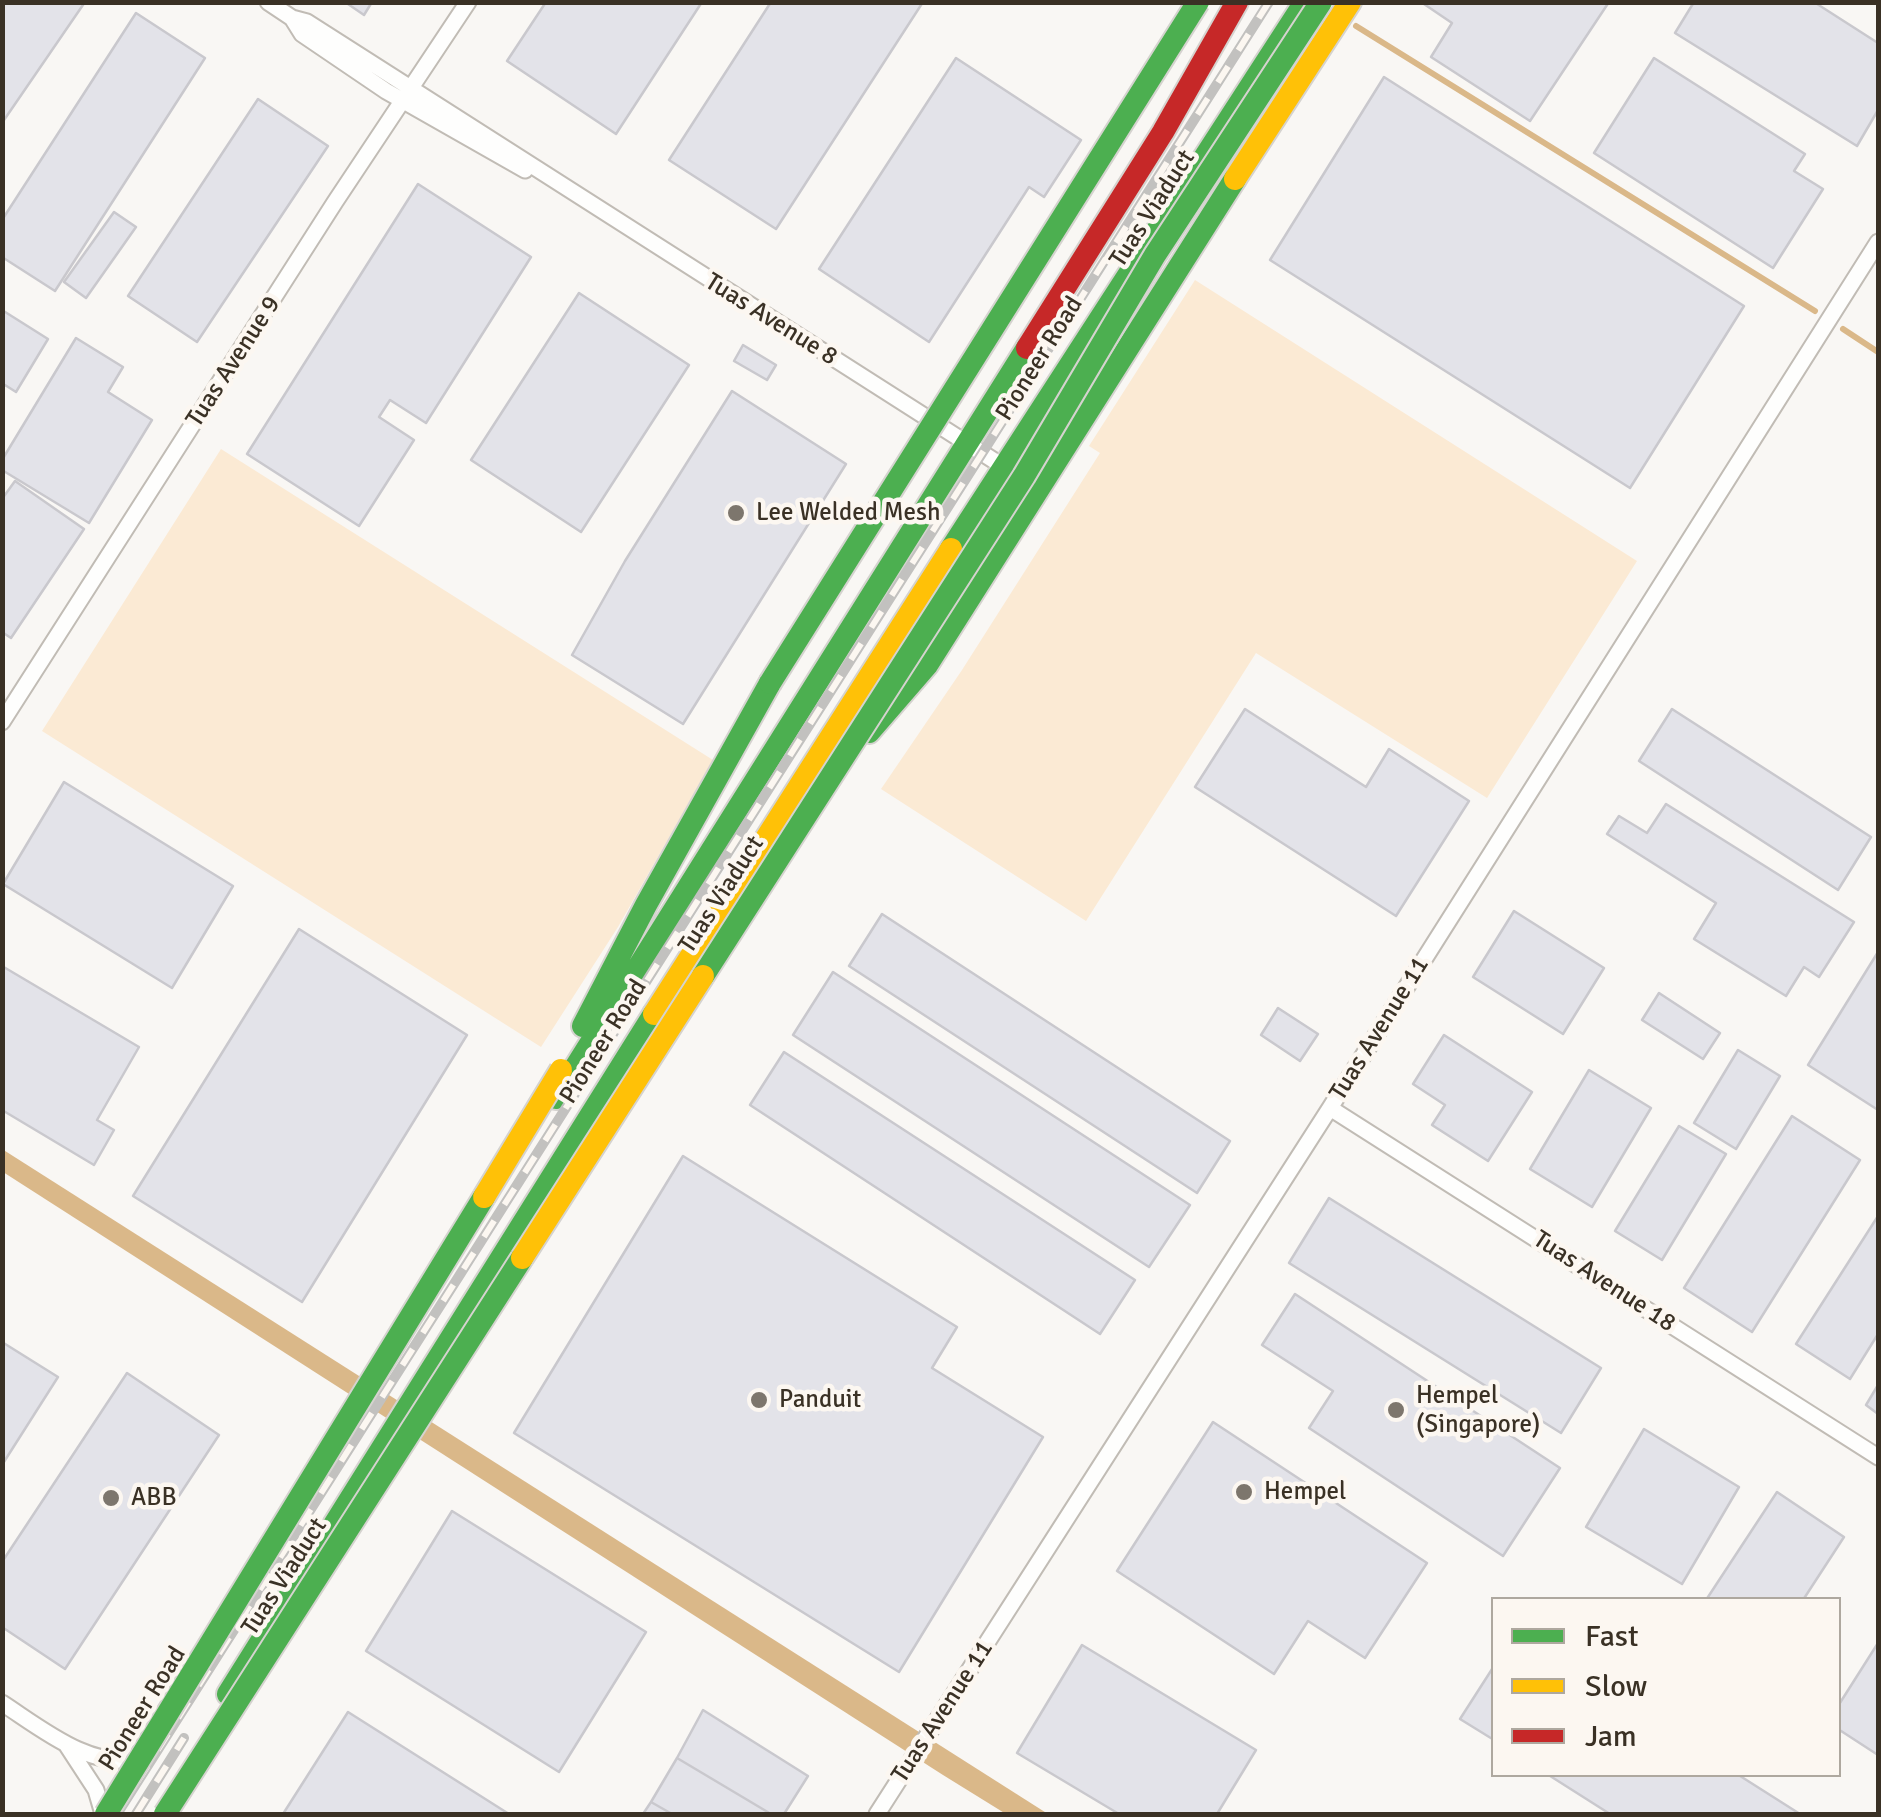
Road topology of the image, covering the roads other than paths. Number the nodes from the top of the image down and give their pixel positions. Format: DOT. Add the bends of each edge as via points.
graph roads {
  1 [pos="268,2"];
  2 [pos="468,2"];
  3 [pos="1198,2"];
  4 [pos="1237,2"];
  5 [pos="1305,2"];
  6 [pos="1321,2"];
  7 [pos="1350,2"];
  8 [pos="407,96"];
  9 [pos="1878,242"];
  10 [pos="967,443"];
  11 [pos="1004,467"];
  12 [pos="8,701"];
  13 [pos="2,722"];
  14 [pos="756,850"];
  15 [pos="1330,1108"];
  16 [pos="1878,1456"];
  17 [pos="2,1702"];
  18 [pos="66,1744"];
  19 [pos="146,1758"];
  20 [pos="106,1814"];
  21 [pos="154,1814"];
  22 [pos="165,1814"];
  23 [pos="877,1814"];
  1 -- 8 [label="street, Tuas Avenue 8" via="307,22"];
  2 -- 8 [label="street, Tuas Avenue 9"];
  3 -- 20 [label="main road, Tuas Viaduct, bridge" via="770,683 560,1070"];
  4 -- 10 [label="main road, Pioneer Road"];
  5 -- 11 [label="main road, Pioneer Road"];
  6 -- 22 [label="main road, Tuas Viaduct, bridge"];
  7 -- 14 [label="main road" via="927,666 827,781"];
  8 -- 10 [label="street, Tuas Avenue 8" via="525,161"];
  8 -- 12 [label="street, Tuas Avenue 9"];
  9 -- 15 [label="street, Tuas Avenue 11"];
  10 -- 11 [label="street, Tuas Avenue 8"];
  10 -- 19 [label="main road, Pioneer Road"];
  11 -- 14 [label="main road, Pioneer Road"];
  12 -- 13 [label="street, Tuas Avenue 9"];
  14 -- 21 [label="main road, Pioneer Road"];
  15 -- 16 [label="street, Tuas Avenue 18"];
  15 -- 23 [label="street, Tuas Avenue 11"];
  17 -- 18 [label="street"];
  18 -- 19 [label="street" via="117,1762"];
  18 -- 20 [label="street"];
  19 -- 20 [label="main road, Pioneer Road"];
}
